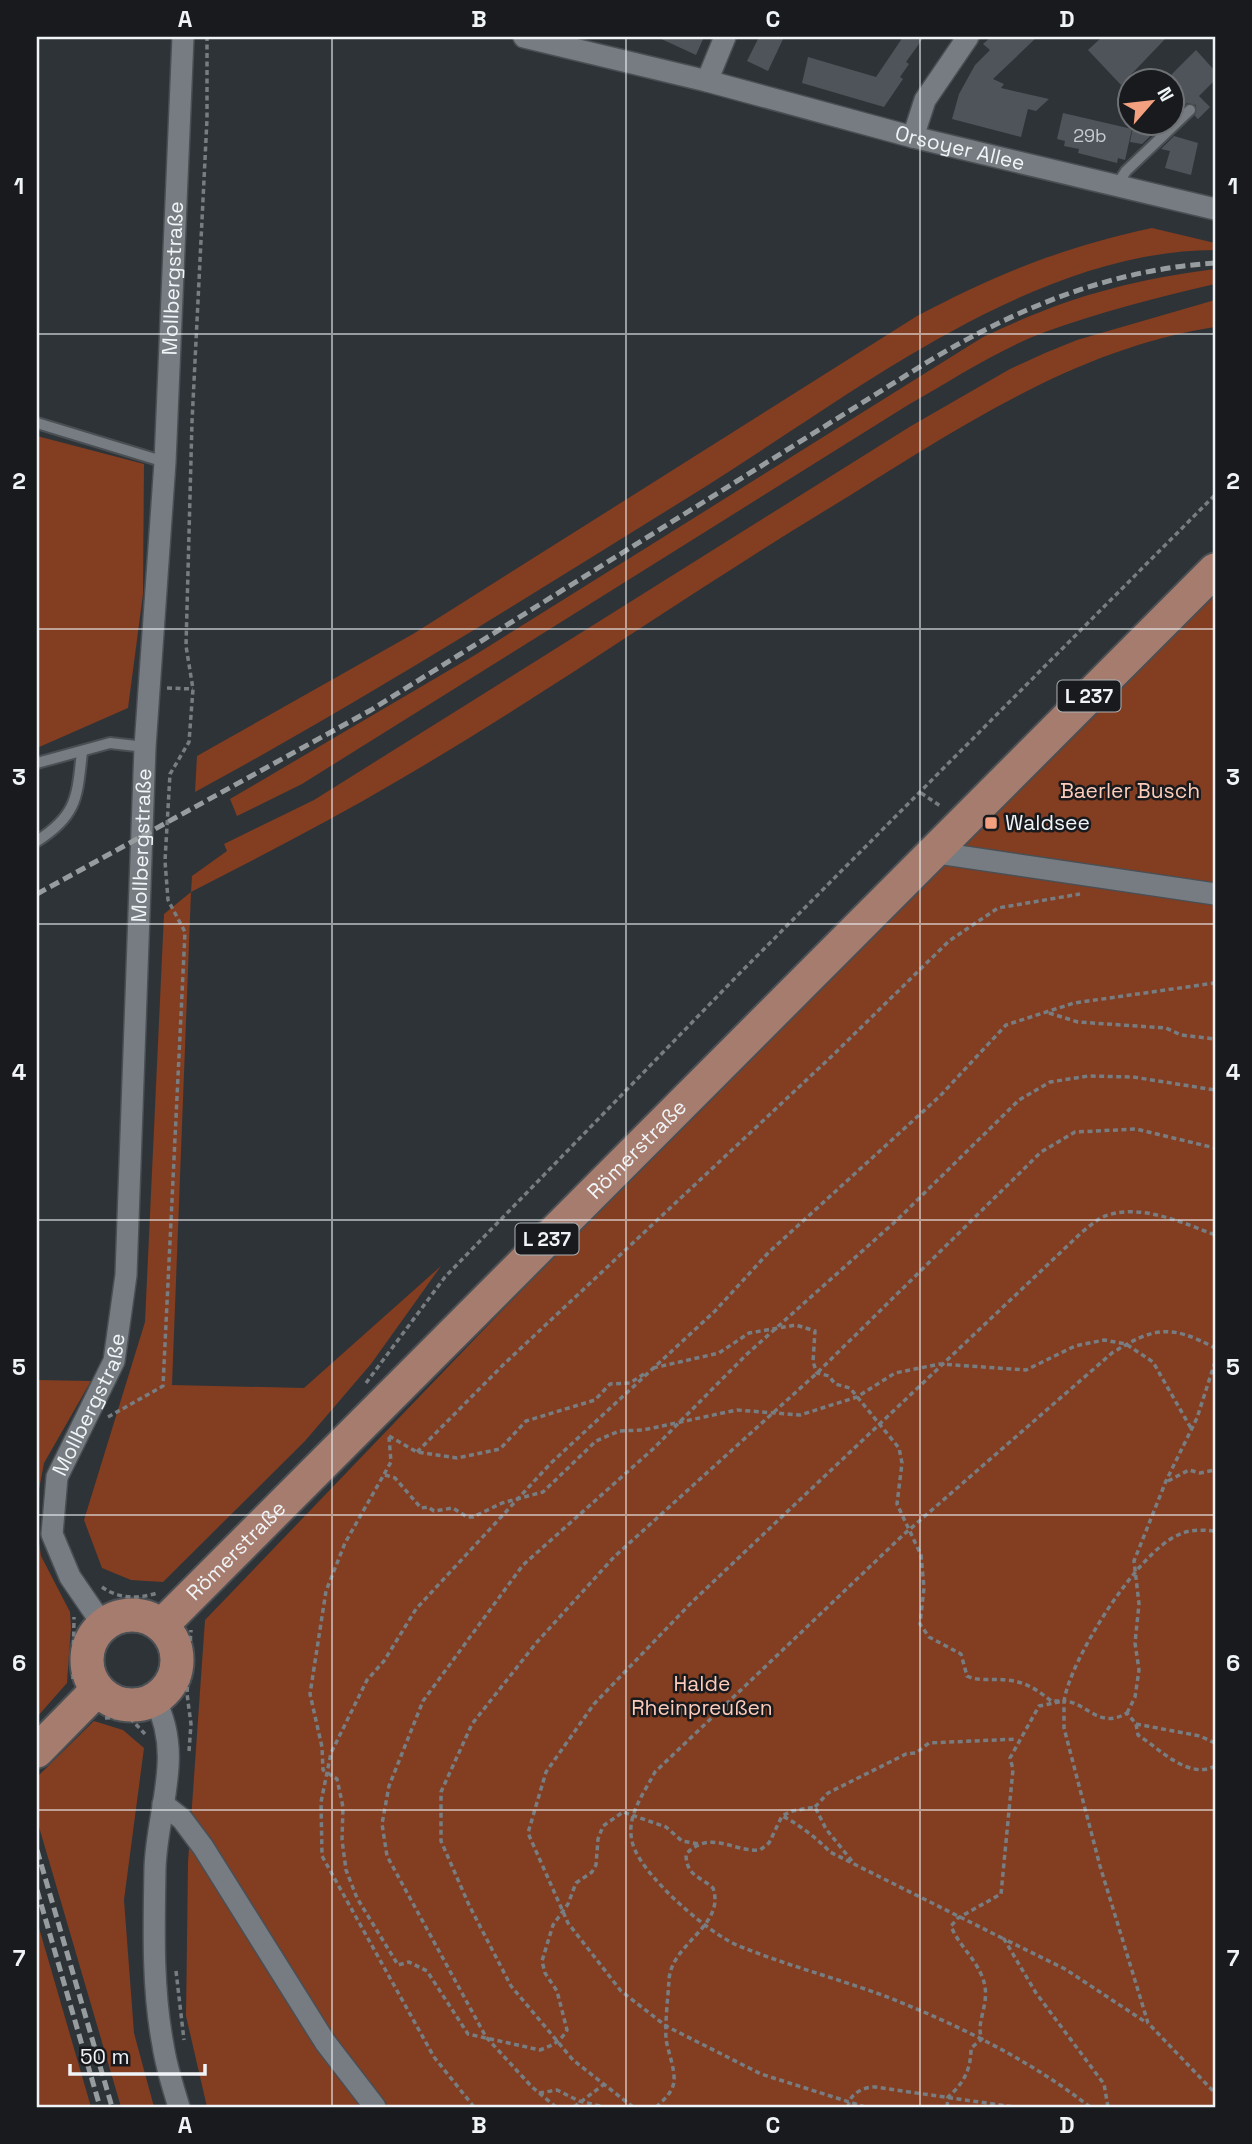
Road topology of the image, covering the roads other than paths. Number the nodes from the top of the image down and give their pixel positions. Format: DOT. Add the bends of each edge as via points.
graph roads {
  1 [pos="183,37"];
  2 [pos="527,37"];
  3 [pos="724,37"];
  4 [pos="968,37"];
  5 [pos="706,81"];
  6 [pos="1190,110"];
  7 [pos="913,137"];
  8 [pos="1117,185"];
  9 [pos="1215,209"];
  10 [pos="37,424"];
  11 [pos="164,461"];
  12 [pos="1215,570"];
  13 [pos="145,747"];
  14 [pos="82,752"];
  15 [pos="37,763"];
  16 [pos="37,841"];
  17 [pos="931,852"];
  18 [pos="1215,894"];
  19 [pos="98,1606"];
  20 [pos="169,1609"];
  21 [pos="83,1695"];
  22 [pos="155,1700"];
  23 [pos="37,1751"];
  24 [pos="163,1804"];
  25 [pos="179,2107"];
  26 [pos="374,2107"];
  1 -- 11 [label="street, Mollbergstraße"];
  2 -- 5 [label="street, Orsoyer Allee"];
  3 -- 5 [label="street"];
  4 -- 7 [label="street" via="925,100"];
  5 -- 7 [label="street, Orsoyer Allee"];
  6 -- 8 [label="lane"];
  7 -- 8 [label="street, Orsoyer Allee"];
  8 -- 9 [label="street, Orsoyer Allee"];
  10 -- 11 [label="lane"];
  11 -- 13 [label="street, Mollbergstraße"];
  12 -- 17 [label="main road, Römerstraße / L 237"];
  13 -- 14 [label="lane" via="110,743"];
  13 -- 19 [label="street, Mollbergstraße" via="126,1275 114,1361 57,1477 52,1534 70,1577"];
  14 -- 15 [label="lane"];
  14 -- 16 [label="lane" via="76,803 55,830"];
  17 -- 18 [label="street"];
  17 -- 20 [label="main road, Römerstraße / L 237" via="378,1430"];
  19 -- 20 [label="main road" via="140,1616"];
  19 -- 21 [label="main road"];
  20 -- 22 [label="main road" via="177,1665 170,1685"];
  21 -- 22 [label="main road" via="118,1704 143,1705"];
  21 -- 23 [label="main road"];
  22 -- 24 [label="street" via="166,1721 170,1744"];
  24 -- 25 [label="street" via="155,1865 156,1973 162,2044"];
  24 -- 26 [label="street" via="182,1819 203,1847 325,2042"];
}
